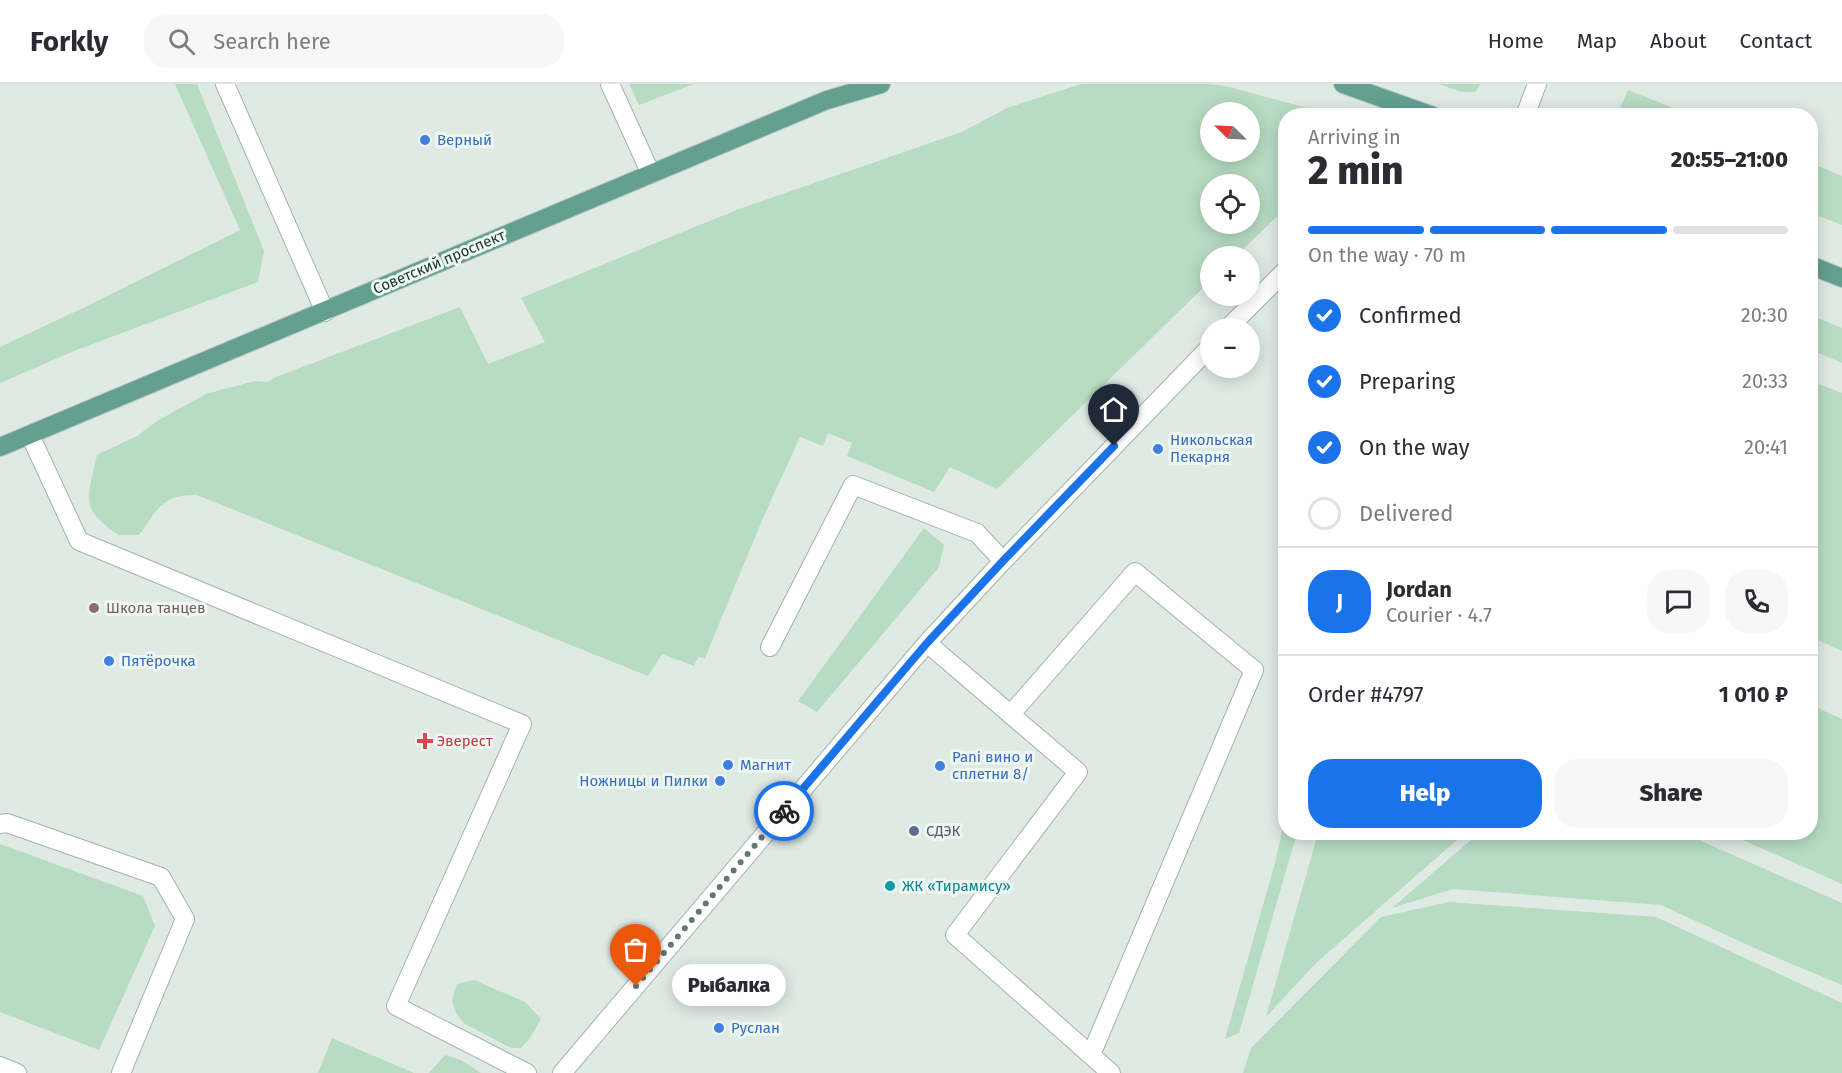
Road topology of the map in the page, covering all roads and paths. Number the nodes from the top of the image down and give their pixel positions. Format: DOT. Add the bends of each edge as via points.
graph roads {
  1 [pos="225,84"];
  2 [pos="610,84"];
  3 [pos="881,84"];
  4 [pos="1343,84"];
  5 [pos="1538,84"];
  6 [pos="1412,108"];
  7 [pos="1528,108"];
  8 [pos="651,174"];
  9 [pos="1818,268"];
  10 [pos="1278,278"];
  11 [pos="1842,278"];
  12 [pos="325,312"];
  13 [pos="1238,318"];
  14 [pos="1200,357"];
  15 [pos="30,435"];
  16 [pos="0,447"];
  17 [pos="1003,561"];
  18 [pos="927,643"];
  19 [pos="770,647"];
  20 [pos="1011,714"];
  21 [pos="0,824"];
  22 [pos="1091,1055"];
  23 [pos="0,1066"];
  24 [pos="16,1073"];
  25 [pos="121,1073"];
  26 [pos="527,1073"];
  27 [pos="562,1073"];
  28 [pos="1111,1073"];
  1 -- 12 [label="street"];
  2 -- 8 [label="street"];
  3 -- 8 [label="main road, Советский проспект" via="827,100"];
  4 -- 6 [label="main road"];
  5 -- 7 [label="street"];
  8 -- 12 [label="main road, Советский проспект"];
  9 -- 11 [label="main road"];
  10 -- 13 [label="street"];
  12 -- 15 [label="main road, Советский проспект"];
  14 -- 17 [label="street"];
  15 -- 16 [label="main road, Советский проспект"];
  15 -- 26 [label="street" via="79,541 522,724 396,1006"];
  17 -- 18 [label="street"];
  17 -- 19 [label="street" via="977,533 852,485"];
  18 -- 20 [label="street"];
  18 -- 27 [label="street"];
  20 -- 22 [label="street" via="1078,772 955,935"];
  20 -- 22 [label="street" via="1135,572 1254,670"];
  21 -- 25 [label="street" via="7,823 161,877 185,919"];
  22 -- 28 [label="street"];
  23 -- 24 [label="street"];
}
